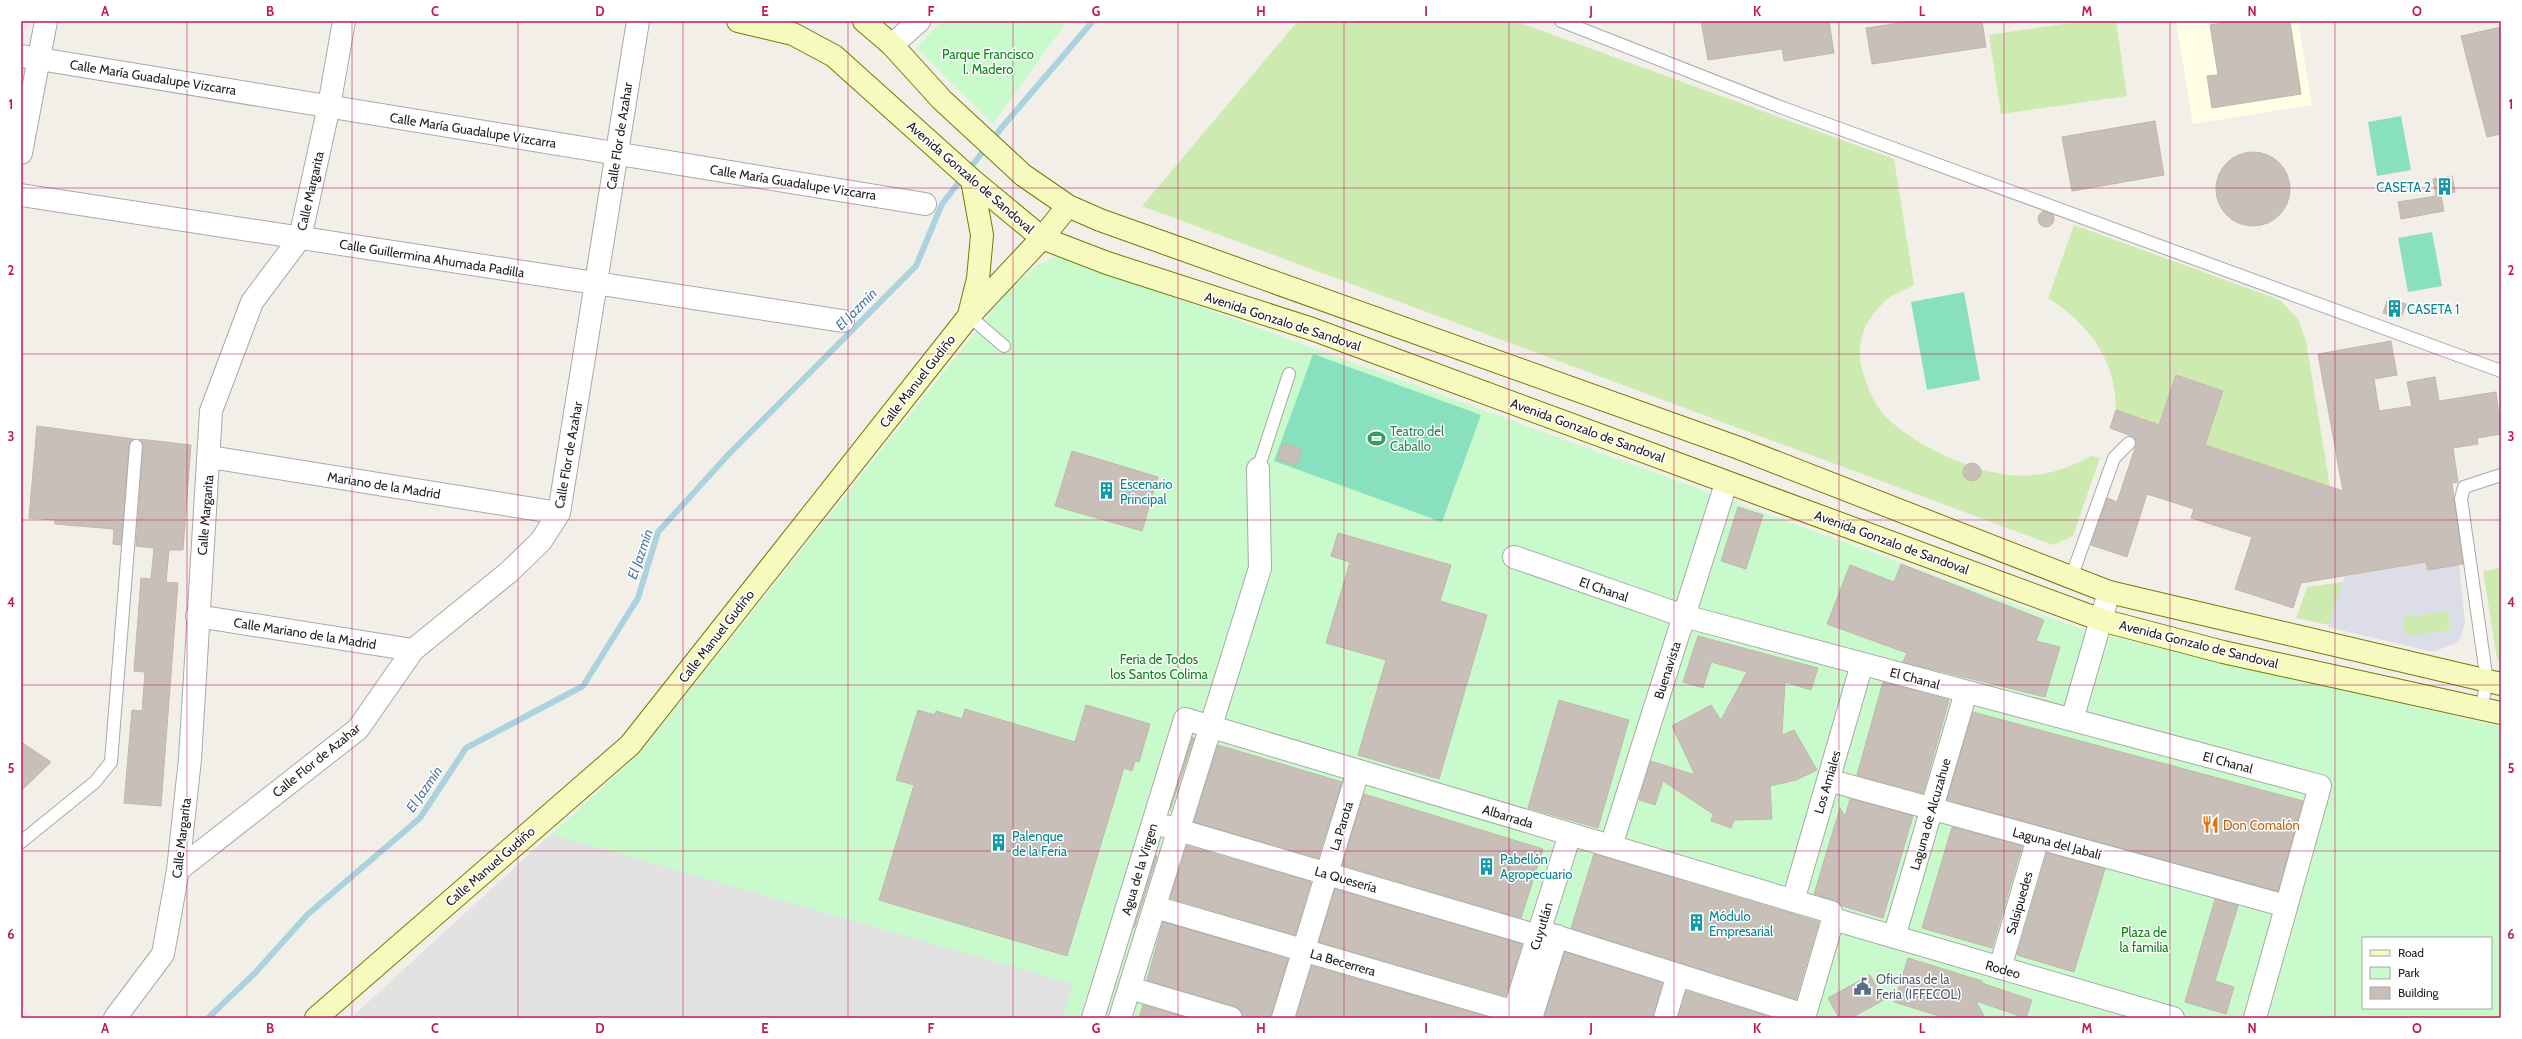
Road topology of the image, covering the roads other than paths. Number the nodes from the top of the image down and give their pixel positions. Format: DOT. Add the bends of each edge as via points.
graph roads {
  1 [pos="46,21"];
  2 [pos="344,21"];
  3 [pos="638,21"];
  4 [pos="738,21"];
  5 [pos="864,21"];
  6 [pos="919,21"];
  7 [pos="1561,21"];
  8 [pos="892,45"];
  9 [pos="30,57"];
  10 [pos="329,106"];
  11 [pos="21,153"];
  12 [pos="616,153"];
  13 [pos="966,175"];
  14 [pos="21,195"];
  15 [pos="925,204"];
  16 [pos="1068,206"];
  17 [pos="300,238"];
  18 [pos="1042,238"];
  19 [pos="596,283"];
  20 [pos="969,316"];
  21 [pos="843,321"];
  22 [pos="1004,346"];
  23 [pos="2501,370"];
  24 [pos="1288,374"];
  25 [pos="2129,442"];
  26 [pos="136,446"];
  27 [pos="210,457"];
  28 [pos="1258,469"];
  29 [pos="2501,475"];
  30 [pos="1723,493"];
  31 [pos="558,514"];
  32 [pos="1514,557"];
  33 [pos="2071,578"];
  34 [pos="2109,592"];
  35 [pos="197,616"];
  36 [pos="1684,616"];
  37 [pos="2101,620"];
  38 [pos="413,650"];
  39 [pos="1862,664"];
  40 [pos="2494,682"];
  41 [pos="1966,692"];
  42 [pos="2491,711"];
  43 [pos="1185,719"];
  44 [pos="2072,720"];
  45 [pos="1210,727"];
  46 [pos="1358,771"];
  47 [pos="1828,780"];
  48 [pos="1931,809"];
  49 [pos="1154,822"];
  50 [pos="1179,830"];
  51 [pos="1570,834"];
  52 [pos="2038,838"];
  53 [pos="21,842"];
  54 [pos="1611,846"];
  55 [pos="178,870"];
  56 [pos="1327,874"];
  57 [pos="1793,901"];
  58 [pos="2286,906"];
  59 [pos="1155,907"];
  60 [pos="1832,916"];
  61 [pos="1545,934"];
  62 [pos="1894,937"];
  63 [pos="1303,950"];
  64 [pos="2000,968"];
  65 [pos="1678,975"];
  66 [pos="1130,988"];
  67 [pos="1522,1016"];
  68 [pos="1804,1017"];
  69 [pos="115,1018"];
  70 [pos="316,1018"];
  71 [pos="1094,1018"];
  72 [pos="1120,1018"];
  73 [pos="1231,1018"];
  74 [pos="1283,1018"];
  75 [pos="1665,1018"];
  76 [pos="2173,1018"];
  77 [pos="2255,1018"];
  1 -- 9 [label="street"];
  2 -- 10 [label="street, Calle Margarita"];
  3 -- 12 [label="street, Calle Flor de Azahar"];
  4 -- 13 [label="main road, Avenida Gonzalo de Sandoval" via="793,34 834,56"];
  5 -- 8 [label="main road"];
  6 -- 8 [label="street"];
  7 -- 23 [label="lane" via="1783,108"];
  8 -- 16 [label="main road" via="942,100 1023,175"];
  9 -- 10 [label="street, Calle María Guadalupe Vizcarra"];
  9 -- 11 [label="street"];
  10 -- 12 [label="street, Calle María Guadalupe Vizcarra"];
  10 -- 17 [label="street, Calle Margarita"];
  12 -- 15 [label="street, Calle María Guadalupe Vizcarra"];
  12 -- 19 [label="street, Calle Flor de Azahar"];
  13 -- 18 [label="main road, Avenida Gonzalo de Sandoval"];
  13 -- 20 [label="main road" via="982,235 978,278"];
  14 -- 17 [label="street, Calle Guillermina Ahumada Padilla"];
  16 -- 18 [label="main road, Calle Manuel Gudiño"];
  16 -- 33 [label="main road" via="1100,220 1739,448"];
  17 -- 19 [label="street, Calle Guillermina Ahumada Padilla"];
  17 -- 27 [label="street, Calle Margarita" via="252,302 212,411"];
  18 -- 20 [label="main road, Calle Manuel Gudiño"];
  18 -- 37 [label="main road, Avenida Gonzalo de Sandoval" via="1107,263 1312,329"];
  19 -- 21 [label="street, Calle Guillermina Ahumada Padilla"];
  19 -- 31 [label="street, Calle Flor de Azahar"];
  20 -- 22 [label="lane"];
  20 -- 70 [label="main road, Calle Manuel Gudiño" via="630,745"];
  24 -- 28 [label="lane"];
  25 -- 33 [label="lane" via="2114,458"];
  26 -- 53 [label="lane" via="111,762 95,782"];
  27 -- 31 [label="street, Mariano de la Madrid"];
  27 -- 35 [label="street, Calle Margarita"];
  28 -- 45 [label="street, Agua de la Virgen" via="1260,568"];
  29 -- 40 [label="lane" via="2464,487 2461,499"];
  30 -- 36 [label="street, Buenavista"];
  31 -- 38 [label="street, Calle Flor de Azahar" via="541,542 509,572"];
  32 -- 36 [label="street, El Chanal"];
  33 -- 34 [label="main road"];
  34 -- 37 [label="street"];
  34 -- 40 [label="main road"];
  35 -- 38 [label="street, Calle Mariano de la Madrid"];
  35 -- 55 [label="street, Calle Margarita" via="190,759"];
  36 -- 39 [label="street, El Chanal"];
  36 -- 54 [label="street, Buenavista"];
  37 -- 42 [label="main road, Avenida Gonzalo de Sandoval" via="2223,652"];
  37 -- 44 [label="street"];
  38 -- 55 [label="street, Calle Flor de Azahar" via="358,729"];
  39 -- 41 [label="street, El Chanal"];
  39 -- 47 [label="street, Los Amiales"];
  40 -- 42 [label="lane"];
  41 -- 44 [label="street, El Chanal"];
  41 -- 48 [label="street, Laguna de Alcuzahue"];
  43 -- 45 [label="street, Albarrada"];
  43 -- 49 [label="street, Agua de la Virgen"];
  44 -- 58 [label="street, El Chanal" via="2320,786"];
  45 -- 46 [label="street, Albarrada"];
  45 -- 50 [label="street, Agua de la Virgen"];
  46 -- 51 [label="street, Albarrada"];
  46 -- 56 [label="street, La Parota"];
  47 -- 48 [label="street, Laguna del Jabalí"];
  47 -- 57 [label="street, Los Amiales"];
  48 -- 52 [label="street, Laguna del Jabalí"];
  48 -- 62 [label="street, Laguna de Alcuzahue"];
  49 -- 50 [label="street, La Quesería"];
  49 -- 71 [label="street, Agua de la Virgen"];
  50 -- 56 [label="street, La Quesería"];
  50 -- 59 [label="street, Agua de la Virgen"];
  51 -- 54 [label="street, Albarrada"];
  51 -- 61 [label="street, Cuyutlán"];
  52 -- 58 [label="street, Laguna del Jabalí"];
  52 -- 64 [label="street, Salsipuedes"];
  54 -- 57 [label="street, Albarrada"];
  55 -- 69 [label="street, Calle Margarita" via="163,954"];
  56 -- 61 [label="street, La Quesería"];
  56 -- 63 [label="street, La Parota"];
  57 -- 60 [label="street, Albarrada"];
  58 -- 77 [label="street"];
  59 -- 63 [label="street, La Becerrera"];
  59 -- 66 [label="street, Agua de la Virgen"];
  60 -- 62 [label="street, Rodeo"];
  60 -- 68 [label="street"];
  61 -- 65 [label="street, La Quesería"];
  61 -- 67 [label="street, Cuyutlán"];
  62 -- 64 [label="street, Rodeo"];
  63 -- 67 [label="street, La Becerrera"];
  63 -- 74 [label="street, La Parota"];
  64 -- 76 [label="street, Rodeo"];
  65 -- 68 [label="street, La Quesería"];
  65 -- 75 [label="street"];
  66 -- 72 [label="street, Agua de la Virgen"];
  66 -- 73 [label="street"];
}
